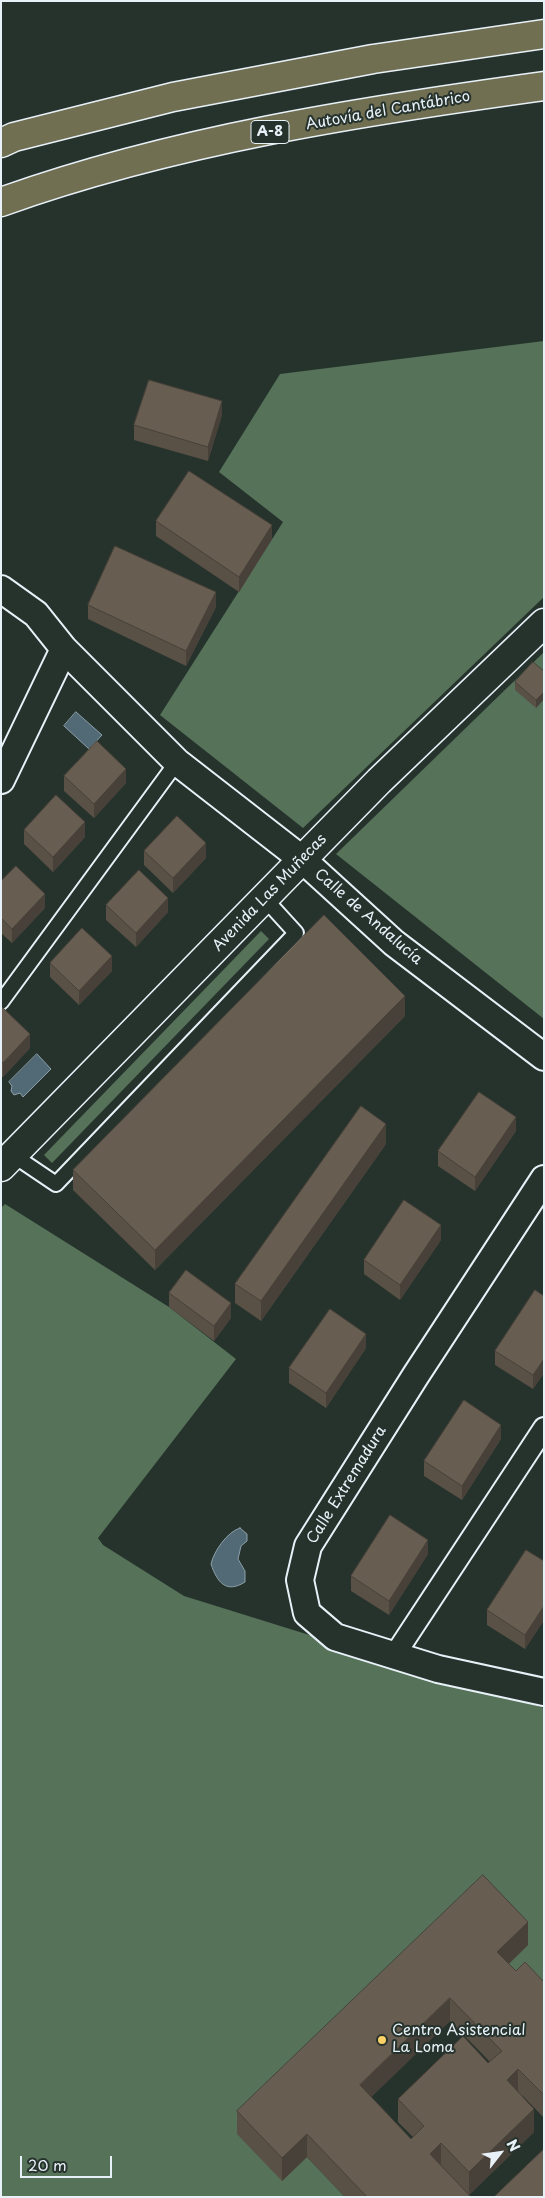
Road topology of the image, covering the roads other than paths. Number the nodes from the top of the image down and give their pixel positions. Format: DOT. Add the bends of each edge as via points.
graph roads {
  1 [pos="544,34"];
  2 [pos="544,86"];
  3 [pos="1,142"];
  4 [pos="1,202"];
  5 [pos="1,589"];
  6 [pos="544,623"];
  7 [pos="64,650"];
  8 [pos="177,762"];
  9 [pos="1,780"];
  10 [pos="303,860"];
  11 [pos="264,899"];
  12 [pos="1,1002"];
  13 [pos="544,1057"];
  14 [pos="7,1161"];
  15 [pos="544,1179"];
  16 [pos="544,1428"];
  17 [pos="394,1656"];
  18 [pos="544,1692"];
  1 -- 3 [label="highway" via="373,59 173,97"];
  2 -- 4 [label="highway, Autovía del Cantábrico / A-8" via="406,105 165,152"];
  5 -- 7 [label="street, Calle de Andalucía" via="36,614"];
  6 -- 10 [label="street, Avenida Las Muñecas" via="379,781"];
  7 -- 8 [label="street, Calle de Andalucía"];
  7 -- 9 [label="street"];
  8 -- 10 [label="street, Calle de Andalucía"];
  8 -- 12 [label="lane"];
  10 -- 11 [label="street, Avenida Las Muñecas"];
  10 -- 13 [label="street, Calle de Andalucía" via="394,943"];
  11 -- 14 [label="street, Avenida Las Muñecas"];
  11 -- 14 [label="lane" via="296,933 56,1184"];
  15 -- 17 [label="street, Calle Extremadura" via="308,1546 300,1580 307,1613 335,1637"];
  16 -- 17 [label="street"];
  17 -- 18 [label="street, Calle Extremadura"];
}
